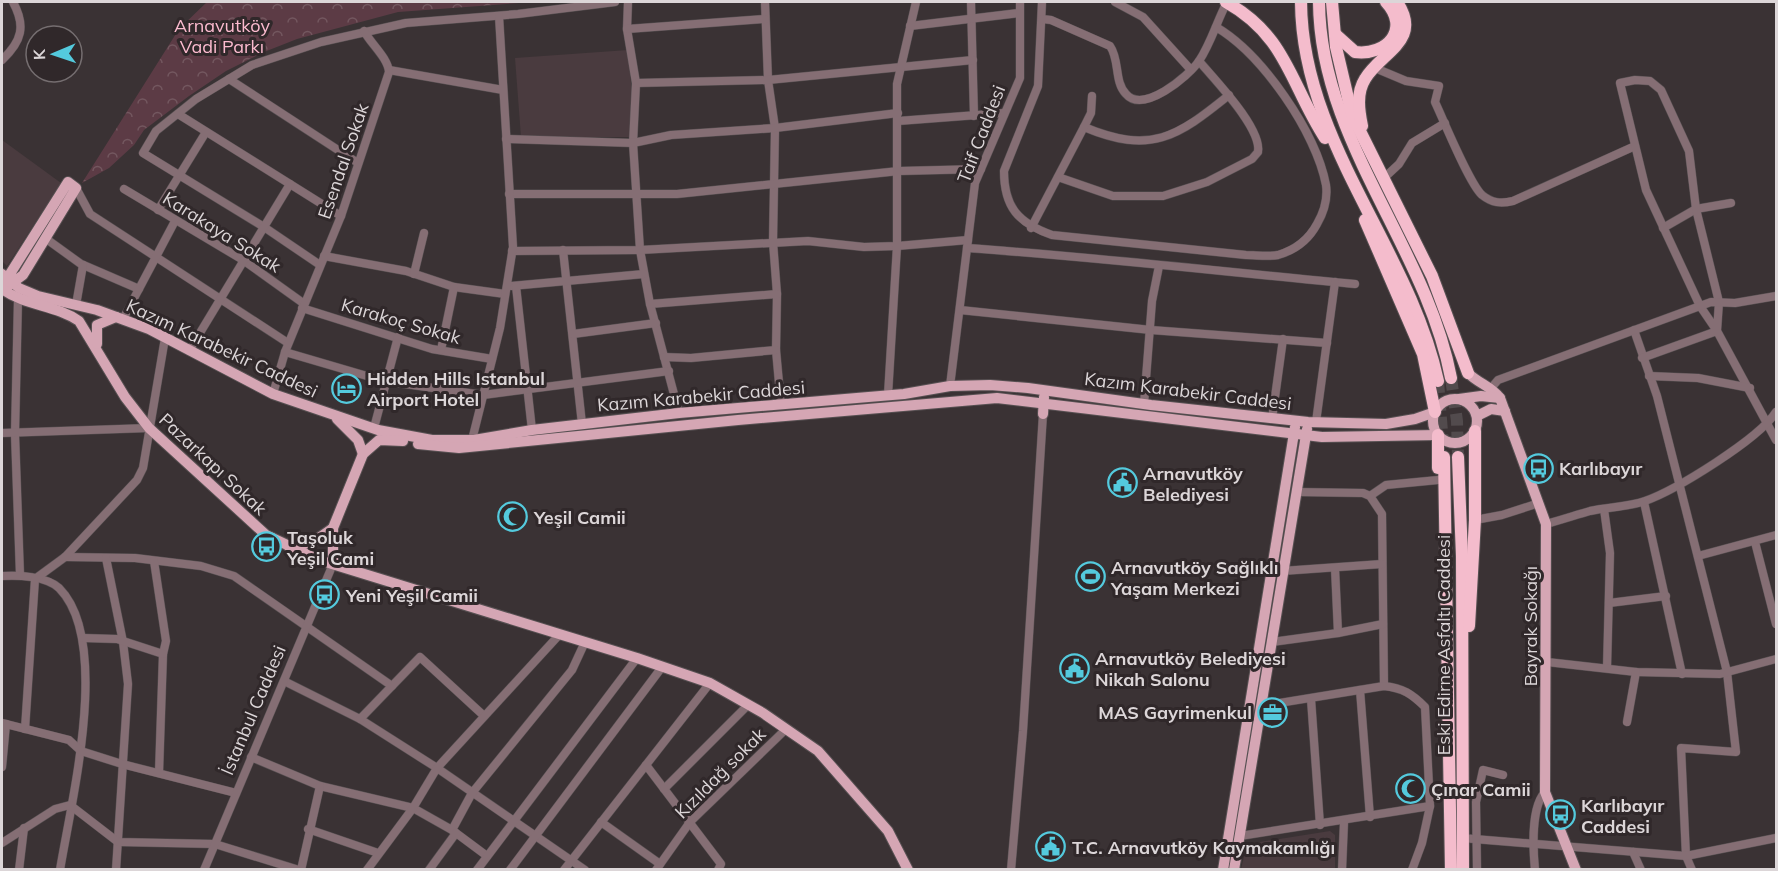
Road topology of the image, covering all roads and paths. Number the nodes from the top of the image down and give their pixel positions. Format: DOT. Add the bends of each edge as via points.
graph roads {
  1 [pos="13,2"];
  2 [pos="615,2"];
  3 [pos="628,2"];
  4 [pos="765,2"];
  5 [pos="916,2"];
  6 [pos="971,2"];
  7 [pos="1020,2"];
  8 [pos="1042,2"];
  9 [pos="1115,2"];
  10 [pos="1226,2"];
  11 [pos="1386,2"];
  12 [pos="1396,2"];
  13 [pos="1301,4"];
  14 [pos="1319,4"];
  15 [pos="1332,4"];
  16 [pos="1019,13"];
  17 [pos="499,15"];
  18 [pos="765,19"];
  19 [pos="1042,19"];
  20 [pos="973,20"];
  21 [pos="910,26"];
  22 [pos="1216,27"];
  23 [pos="627,29"];
  24 [pos="364,31"];
  25 [pos="1335,34"];
  26 [pos="2,60"];
  27 [pos="973,60"];
  28 [pos="1199,62"];
  29 [pos="902,67"];
  30 [pos="1375,68"];
  31 [pos="389,70"];
  32 [pos="1191,70"];
  33 [pos="229,79"];
  34 [pos="768,80"];
  35 [pos="636,83"];
  36 [pos="503,90"];
  37 [pos="1229,95"];
  38 [pos="1092,96"];
  39 [pos="1004,113"];
  40 [pos="178,114"];
  41 [pos="974,116"];
  42 [pos="898,117"];
  43 [pos="1445,123"];
  44 [pos="1084,127"];
  45 [pos="775,128"];
  46 [pos="206,132"];
  47 [pos="506,139"];
  48 [pos="1364,139"];
  49 [pos="633,143"];
  50 [pos="1635,146"];
  51 [pos="1340,158"];
  52 [pos="358,164"];
  53 [pos="981,169"];
  54 [pos="899,171"];
  55 [pos="181,175"];
  56 [pos="1058,177"];
  57 [pos="1384,178"];
  58 [pos="290,184"];
  59 [pos="72,185"];
  60 [pos="772,185"];
  61 [pos="124,189"];
  62 [pos="1356,190"];
  63 [pos="509,194"];
  64 [pos="636,195"];
  65 [pos="1731,203"];
  66 [pos="1696,209"];
  67 [pos="158,210"];
  68 [pos="341,216"];
  69 [pos="175,220"];
  70 [pos="264,227"];
  71 [pos="1031,228"];
  72 [pos="1663,228"];
  73 [pos="424,233"];
  74 [pos="45,238"];
  75 [pos="773,242"];
  76 [pos="968,244"];
  77 [pos="897,246"];
  78 [pos="563,250"];
  79 [pos="640,250"];
  80 [pos="512,251"];
  81 [pos="157,256"];
  82 [pos="324,256"];
  83 [pos="243,260"];
  84 [pos="83,265"];
  85 [pos="320,265"];
  86 [pos="1159,266"];
  87 [pos="414,274"];
  88 [pos="644,274"];
  89 [pos="565,281"];
  90 [pos="1335,282"];
  91 [pos="4,284"];
  92 [pos="1355,284"];
  93 [pos="516,286"];
  94 [pos="454,287"];
  95 [pos="139,290"];
  96 [pos="506,291"];
  97 [pos="777,294"];
  98 [pos="1776,296"];
  99 [pos="18,299"];
  100 [pos="219,299"];
  101 [pos="1719,302"];
  102 [pos="650,304"];
  103 [pos="76,305"];
  104 [pos="303,306"];
  105 [pos="1700,306"];
  106 [pos="960,310"];
  107 [pos="119,318"];
  108 [pos="656,323"];
  109 [pos="1150,330"];
  110 [pos="1634,330"];
  111 [pos="1717,331"];
  112 [pos="573,334"];
  113 [pos="398,337"];
  114 [pos="165,338"];
  115 [pos="1283,339"];
  116 [pos="288,343"];
  117 [pos="1327,343"];
  118 [pos="441,350"];
  119 [pos="776,350"];
  120 [pos="189,351"];
  121 [pos="100,352"];
  122 [pos="285,352"];
  123 [pos="664,357"];
  124 [pos="492,358"];
  125 [pos="1642,358"];
  126 [pos="669,371"];
  127 [pos="1468,373"];
  128 [pos="1649,376"];
  129 [pos="1451,378"];
  130 [pos="384,381"];
  131 [pos="1438,381"];
  132 [pos="578,384"];
  133 [pos="950,386"];
  134 [pos="1492,387"];
  135 [pos="1750,388"];
  136 [pos="528,389"];
  137 [pos="273,394"];
  138 [pos="483,395"];
  139 [pos="888,395"];
  140 [pos="1047,398"];
  141 [pos="1500,398"];
  142 [pos="1144,404"];
  143 [pos="781,405"];
  144 [pos="1474,406"];
  145 [pos="1505,411"];
  146 [pos="1435,412"];
  147 [pos="1776,412"];
  148 [pos="679,413"];
  149 [pos="1043,414"];
  150 [pos="331,415"];
  151 [pos="1272,418"];
  152 [pos="1307,422"];
  153 [pos="582,424"];
  154 [pos="1772,426"];
  155 [pos="148,428"];
  156 [pos="374,428"];
  157 [pos="532,430"];
  158 [pos="1475,431"];
  159 [pos="2,433"];
  160 [pos="15,434"];
  161 [pos="1300,434"];
  162 [pos="1438,435"];
  163 [pos="472,440"];
  164 [pos="1776,440"];
  165 [pos="363,454"];
  166 [pos="1444,457"];
  167 [pos="1458,457"];
  168 [pos="1438,480"];
  169 [pos="1679,484"];
  170 [pos="1296,492"];
  171 [pos="1370,496"];
  172 [pos="1644,502"];
  173 [pos="1539,503"];
  174 [pos="1604,509"];
  175 [pos="1475,520"];
  176 [pos="1546,524"];
  177 [pos="333,528"];
  178 [pos="1776,535"];
  179 [pos="1755,542"];
  180 [pos="289,547"];
  181 [pos="1698,556"];
  182 [pos="65,557"];
  183 [pos="106,558"];
  184 [pos="154,561"];
  185 [pos="333,564"];
  186 [pos="1382,564"];
  187 [pos="1335,568"];
  188 [pos="1282,572"];
  189 [pos="20,574"];
  190 [pos="2,576"];
  191 [pos="35,579"];
  192 [pos="1666,596"];
  193 [pos="1609,603"];
  194 [pos="1383,624"];
  195 [pos="1776,624"];
  196 [pos="307,626"];
  197 [pos="1338,633"];
  198 [pos="559,635"];
  199 [pos="83,638"];
  200 [pos="123,642"];
  201 [pos="585,642"];
  202 [pos="1272,642"];
  203 [pos="163,654"];
  204 [pos="637,658"];
  205 [pos="1776,659"];
  206 [pos="1263,661"];
  207 [pos="1548,662"];
  208 [pos="662,667"];
  209 [pos="1607,668"];
  210 [pos="1448,669"];
  211 [pos="1636,672"];
  212 [pos="1727,672"];
  213 [pos="1682,674"];
  214 [pos="284,681"];
  215 [pos="710,683"];
  216 [pos="392,686"];
  217 [pos="1384,686"];
  218 [pos="1462,689"];
  219 [pos="1360,690"];
  220 [pos="1311,699"];
  221 [pos="748,705"];
  222 [pos="1261,706"];
  223 [pos="483,715"];
  224 [pos="360,719"];
  225 [pos="1627,722"];
  226 [pos="4,723"];
  227 [pos="25,729"];
  228 [pos="786,729"];
  229 [pos="81,751"];
  230 [pos="251,757"];
  231 [pos="122,764"];
  232 [pos="646,765"];
  233 [pos="2,767"];
  234 [pos="437,768"];
  235 [pos="159,773"];
  236 [pos="1503,775"];
  237 [pos="320,786"];
  238 [pos="664,789"];
  239 [pos="1545,792"];
  240 [pos="236,793"];
  241 [pos="472,793"];
  242 [pos="70,805"];
  243 [pos="1430,806"];
  244 [pos="413,808"];
  245 [pos="1370,817"];
  246 [pos="514,822"];
  247 [pos="601,822"];
  248 [pos="690,822"];
  249 [pos="1344,822"];
  250 [pos="1320,825"];
  251 [pos="24,828"];
  252 [pos="308,829"];
  253 [pos="454,831"];
  254 [pos="537,835"];
  255 [pos="1234,836"];
  256 [pos="1462,838"];
  257 [pos="1477,839"];
  258 [pos="1776,840"];
  259 [pos="117,842"];
  260 [pos="2,843"];
  261 [pos="1533,843"];
  262 [pos="214,844"];
  263 [pos="1565,846"];
  264 [pos="1633,852"];
  265 [pos="378,853"];
  266 [pos="487,856"];
  267 [pos="1686,856"];
  268 [pos="572,860"];
  269 [pos="658,867"];
  270 [pos="722,868"];
  271 [pos="19,870"];
  272 [pos="60,870"];
  273 [pos="116,870"];
  274 [pos="204,870"];
  275 [pos="300,870"];
  276 [pos="367,870"];
  277 [pos="429,870"];
  278 [pos="477,870"];
  279 [pos="510,870"];
  280 [pos="564,870"];
  281 [pos="585,870"];
  282 [pos="908,870"];
  283 [pos="1011,870"];
  284 [pos="1222,870"];
  285 [pos="1234,870"];
  286 [pos="1342,870"];
  287 [pos="1412,870"];
  288 [pos="1451,870"];
  289 [pos="1463,870"];
  290 [pos="1477,870"];
  291 [pos="1535,870"];
  292 [pos="1576,870"];
  293 [pos="1641,870"];
  294 [pos="1692,870"];
  1 -- 26 [label="street" via="22,24 21,37"];
  2 -- 17 [label="street"];
  3 -- 23 [label="street"];
  4 -- 18 [label="street"];
  5 -- 21 [label="street"];
  6 -- 20 [label="street"];
  7 -- 16 [label="street, Taif Caddesi"];
  8 -- 19 [label="street"];
  9 -- 32 [label="street" via="1143,17"];
  10 -- 22 [label="street"];
  10 -- 51 [label="highway" via="1263,27 1274,42"];
  11 -- 25 [label="highway" via="1396,18 1396,30 1390,43 1380,50 1355,52"];
  12 -- 30 [label="highway" via="1403,11 1404,34"];
  13 -- 51 [label="highway" via="1307,56 1318,100"];
  14 -- 129 [label="highway" via="1328,74 1354,149 1430,306"];
  15 -- 25 [label="highway"];
  16 -- 20 [label="street"];
  16 -- 39 [label="street, Taif Caddesi" via="1020,78"];
  17 -- 24 [label="street" via="406,23"];
  17 -- 36 [label="street"];
  18 -- 23 [label="street"];
  18 -- 34 [label="street"];
  19 -- 32 [label="street" via="1110,46 1121,88 1133,100 1159,94"];
  19 -- 71 [label="street" via="1038,86 1004,171 1008,201"];
  20 -- 21 [label="street"];
  20 -- 27 [label="street"];
  21 -- 29 [label="street"];
  22 -- 28 [label="street"];
  22 -- 71 [label="street" via="1235,38 1271,81 1296,115 1318,159 1326,187 1325,210 1311,235 1277,255 1246,255 1052,235"];
  23 -- 35 [label="street"];
  24 -- 31 [label="street"];
  24 -- 33 [label="street" via="252,65"];
  25 -- 48 [label="highway" via="1352,115"];
  27 -- 29 [label="street"];
  27 -- 41 [label="street"];
  28 -- 32 [label="street"];
  28 -- 37 [label="street"];
  29 -- 34 [label="street"];
  29 -- 42 [label="street" via="897,84"];
  30 -- 43 [label="street" via="1406,81 1439,86 1435,102"];
  30 -- 48 [label="highway" via="1364,79 1361,90"];
  31 -- 36 [label="street"];
  31 -- 52 [label="street, Esendal Sokak"];
  33 -- 40 [label="street"];
  33 -- 52 [label="street"];
  34 -- 35 [label="street"];
  34 -- 45 [label="street"];
  35 -- 49 [label="street"];
  36 -- 47 [label="street"];
  37 -- 44 [label="street" via="1197,121 1164,138 1110,138"];
  37 -- 56 [label="street" via="1257,139 1258,152 1207,182 1163,196 1113,196"];
  38 -- 44 [label="street" via="1091,113"];
  39 -- 41 [label="street"];
  39 -- 53 [label="street, Taif Caddesi"];
  40 -- 46 [label="street"];
  40 -- 55 [label="street" via="156,131 143,153"];
  41 -- 42 [label="street"];
  42 -- 45 [label="street"];
  42 -- 54 [label="street"];
  43 -- 50 [label="street" via="1480,193 1501,204"];
  43 -- 57 [label="street" via="1412,143"];
  44 -- 56 [label="street"];
  45 -- 49 [label="street" via="671,135"];
  45 -- 60 [label="street"];
  46 -- 55 [label="street"];
  46 -- 58 [label="street"];
  47 -- 49 [label="street"];
  47 -- 63 [label="street"];
  48 -- 57 [label="highway"];
  49 -- 64 [label="street"];
  50 -- 66 [label="street" via="1620,84 1650,81 1660,90 1689,151"];
  50 -- 72 [label="street" via="1646,190"];
  51 -- 62 [label="highway"];
  52 -- 68 [label="street, Esendal Sokak"];
  53 -- 54 [label="street"];
  53 -- 76 [label="street, Taif Caddesi" via="975,183"];
  54 -- 60 [label="street"];
  54 -- 77 [label="street"];
  55 -- 67 [label="street"];
  55 -- 70 [label="street"];
  56 -- 71 [label="street"];
  57 -- 127 [label="highway" via="1432,276"];
  58 -- 68 [label="street"];
  58 -- 70 [label="street"];
  59 -- 74 [label="main road"];
  59 -- 81 [label="street" via="90,214"];
  59 -- 91 [label="main road"];
  60 -- 64 [label="street"];
  60 -- 75 [label="street"];
  61 -- 67 [label="street, Karakaya Sokak"];
  62 -- 131 [label="highway" via="1419,317"];
  62 -- 146 [label="highway" via="1370,236 1423,354"];
  63 -- 64 [label="street"];
  63 -- 80 [label="street"];
  64 -- 79 [label="street"];
  65 -- 66 [label="street"];
  66 -- 72 [label="street"];
  66 -- 101 [label="street"];
  67 -- 69 [label="street, Karakaya Sokak"];
  68 -- 82 [label="street, Esendal Sokak"];
  69 -- 81 [label="street"];
  69 -- 83 [label="street, Karakaya Sokak"];
  70 -- 83 [label="street"];
  70 -- 85 [label="street"];
  72 -- 105 [label="street"];
  73 -- 87 [label="street"];
  74 -- 84 [label="street"];
  74 -- 91 [label="main road" via="23,275"];
  75 -- 77 [label="street"];
  75 -- 79 [label="street"];
  75 -- 97 [label="street"];
  76 -- 77 [label="street"];
  76 -- 86 [label="street"];
  76 -- 106 [label="street, Taif Caddesi"];
  77 -- 139 [label="street"];
  78 -- 79 [label="street"];
  78 -- 80 [label="street"];
  78 -- 89 [label="street"];
  79 -- 88 [label="street"];
  80 -- 96 [label="street"];
  81 -- 95 [label="street"];
  81 -- 100 [label="street"];
  82 -- 85 [label="street, Esendal Sokak"];
  82 -- 87 [label="street"];
  83 -- 100 [label="street"];
  83 -- 104 [label="street, Karakaya Sokak"];
  84 -- 95 [label="street"];
  84 -- 103 [label="street"];
  85 -- 104 [label="street, Esendal Sokak"];
  86 -- 90 [label="street"];
  86 -- 109 [label="street"];
  87 -- 94 [label="street"];
  88 -- 89 [label="street"];
  88 -- 102 [label="street"];
  89 -- 93 [label="street"];
  89 -- 112 [label="street"];
  90 -- 92 [label="street"];
  90 -- 117 [label="street"];
  91 -- 99 [label="main road"];
  91 -- 103 [label="main road, Kazım Karabekir Caddesi"];
  93 -- 96 [label="street"];
  93 -- 136 [label="street"];
  94 -- 96 [label="street"];
  94 -- 118 [label="street"];
  95 -- 107 [label="street"];
  96 -- 124 [label="street"];
  97 -- 102 [label="street"];
  97 -- 119 [label="street"];
  98 -- 101 [label="street"];
  99 -- 121 [label="main road" via="79,321"];
  99 -- 160 [label="street"];
  100 -- 116 [label="street"];
  100 -- 120 [label="street"];
  101 -- 105 [label="street"];
  101 -- 111 [label="street"];
  102 -- 108 [label="street"];
  103 -- 107 [label="main road, Kazım Karabekir Caddesi"];
  104 -- 113 [label="street, Karakoç Sokak"];
  104 -- 116 [label="street, Esendal Sokak"];
  105 -- 110 [label="street"];
  105 -- 111 [label="street"];
  106 -- 109 [label="street"];
  106 -- 133 [label="street, Taif Caddesi"];
  107 -- 114 [label="main road, Kazım Karabekir Caddesi"];
  107 -- 121 [label="main road" via="97,325 95,337"];
  108 -- 112 [label="street"];
  108 -- 123 [label="street"];
  109 -- 115 [label="street"];
  109 -- 142 [label="street"];
  110 -- 125 [label="street"];
  110 -- 134 [label="street" via="1498,380"];
  111 -- 125 [label="street"];
  111 -- 135 [label="street"];
  112 -- 132 [label="street"];
  113 -- 118 [label="street, Karakoç Sokak"];
  113 -- 130 [label="street"];
  114 -- 120 [label="main road, Kazım Karabekir Caddesi"];
  114 -- 155 [label="street"];
  115 -- 117 [label="street"];
  115 -- 151 [label="street"];
  116 -- 122 [label="street, Esendal Sokak"];
  117 -- 152 [label="street"];
  118 -- 124 [label="street, Karakoç Sokak"];
  119 -- 123 [label="street"];
  119 -- 143 [label="street"];
  120 -- 137 [label="main road, Kazım Karabekir Caddesi"];
  121 -- 155 [label="main road, Pazarkapı Sokak"];
  122 -- 130 [label="street"];
  122 -- 137 [label="street, Esendal Sokak"];
  123 -- 126 [label="street"];
  124 -- 138 [label="street"];
  125 -- 128 [label="street"];
  126 -- 132 [label="street"];
  126 -- 148 [label="street"];
  127 -- 134 [label="main road"];
  127 -- 144 [label="main road"];
  128 -- 135 [label="street" via="1698,378"];
  128 -- 169 [label="street"];
  130 -- 138 [label="street"];
  130 -- 156 [label="street"];
  132 -- 136 [label="street"];
  132 -- 153 [label="street"];
  133 -- 139 [label="main road, Kazım Karabekir Caddesi"];
  133 -- 140 [label="main road, Kazım Karabekir Caddesi" via="990,385"];
  134 -- 141 [label="main road, Bayrak Sokağı"];
  135 -- 154 [label="street"];
  136 -- 138 [label="street"];
  136 -- 157 [label="street"];
  137 -- 150 [label="main road, Kazım Karabekir Caddesi"];
  138 -- 163 [label="street"];
  139 -- 143 [label="main road, Kazım Karabekir Caddesi"];
  140 -- 142 [label="main road, Kazım Karabekir Caddesi"];
  140 -- 149 [label="main road"];
  140 -- 161 [label="main road, Kazım Karabekir Caddesi"];
  140 -- 165 [label="main road, Kazım Karabekir Caddesi" via="976,398 459,448 379,440"];
  141 -- 144 [label="main road"];
  141 -- 145 [label="main road, Bayrak Sokağı"];
  142 -- 151 [label="main road, Kazım Karabekir Caddesi"];
  143 -- 148 [label="main road, Kazım Karabekir Caddesi"];
  144 -- 145 [label="main road"];
  144 -- 146 [label="main road" via="1459,399 1445,401"];
  144 -- 158 [label="main road"];
  145 -- 173 [label="main road, Bayrak Sokağı"];
  146 -- 152 [label="main road, Kazım Karabekir Caddesi" via="1415,420 1386,424"];
  146 -- 162 [label="main road" via="1433,424"];
  147 -- 154 [label="street"];
  148 -- 153 [label="main road, Kazım Karabekir Caddesi"];
  149 -- 283 [label="street"];
  150 -- 156 [label="main road, Kazım Karabekir Caddesi"];
  150 -- 165 [label="main road" via="358,440"];
  151 -- 152 [label="main road, Kazım Karabekir Caddesi"];
  152 -- 161 [label="main road"];
  153 -- 157 [label="main road, Kazım Karabekir Caddesi"];
  154 -- 164 [label="street"];
  154 -- 169 [label="street"];
  155 -- 160 [label="street"];
  155 -- 180 [label="main road, Pazarkapı Sokak" via="254,526"];
  155 -- 182 [label="street" via="143,468 137,480"];
  156 -- 163 [label="main road, Kazım Karabekir Caddesi" via="432,440"];
  157 -- 163 [label="main road, Kazım Karabekir Caddesi"];
  158 -- 162 [label="main road" via="1461,443 1448,442"];
  158 -- 175 [label="highway"];
  159 -- 160 [label="street"];
  160 -- 189 [label="street"];
  161 -- 162 [label="main road, Kazım Karabekir Caddesi" via="1345,438"];
  161 -- 170 [label="main road"];
  161 -- 206 [label="main road"];
  162 -- 168 [label="highway"];
  165 -- 177 [label="main road"];
  166 -- 210 [label="highway, Eski Edirne Asfaltı Caddesi"];
  167 -- 218 [label="highway, Eski Edirne Asfaltı Caddesi"];
  168 -- 171 [label="street" via="1386,485"];
  168 -- 210 [label="highway" via="1440,630"];
  169 -- 172 [label="street"];
  169 -- 181 [label="street"];
  170 -- 171 [label="street"];
  170 -- 188 [label="main road"];
  171 -- 186 [label="street" via="1382,514"];
  172 -- 174 [label="street"];
  172 -- 192 [label="street"];
  173 -- 175 [label="street"];
  173 -- 176 [label="main road, Bayrak Sokağı"];
  174 -- 176 [label="street"];
  174 -- 193 [label="street" via="1610,553"];
  175 -- 218 [label="highway"];
  176 -- 207 [label="main road, Bayrak Sokağı"];
  177 -- 180 [label="main road" via="313,542"];
  177 -- 185 [label="main road"];
  178 -- 179 [label="street"];
  179 -- 181 [label="street"];
  179 -- 195 [label="street"];
  180 -- 185 [label="main road, Pazarkapı Sokak"];
  181 -- 212 [label="street"];
  182 -- 183 [label="street"];
  182 -- 191 [label="street"];
  183 -- 184 [label="street"];
  183 -- 200 [label="street"];
  184 -- 196 [label="street" via="201,566 234,576"];
  184 -- 203 [label="street" via="165,621"];
  185 -- 196 [label="street, İstanbul Caddesi"];
  185 -- 198 [label="main road, Pazarkapı Sokak"];
  186 -- 187 [label="street"];
  186 -- 194 [label="street"];
  187 -- 188 [label="street"];
  187 -- 197 [label="street"];
  188 -- 202 [label="main road"];
  189 -- 190 [label="street"];
  189 -- 191 [label="street"];
  191 -- 199 [label="street" via="57,586 75,610"];
  191 -- 227 [label="street"];
  192 -- 193 [label="street"];
  192 -- 213 [label="street"];
  193 -- 209 [label="street"];
  194 -- 197 [label="street"];
  194 -- 217 [label="street"];
  196 -- 214 [label="street, İstanbul Caddesi"];
  196 -- 216 [label="street"];
  197 -- 202 [label="street"];
  198 -- 201 [label="main road, Pazarkapı Sokak"];
  198 -- 223 [label="street"];
  199 -- 200 [label="street"];
  199 -- 229 [label="street" via="85,707"];
  200 -- 203 [label="street"];
  200 -- 231 [label="street" via="128,684"];
  201 -- 204 [label="main road, Pazarkapı Sokak"];
  201 -- 241 [label="street" via="572,670"];
  202 -- 206 [label="main road"];
  203 -- 235 [label="street"];
  204 -- 208 [label="main road, Pazarkapı Sokak"];
  204 -- 246 [label="street"];
  205 -- 212 [label="street"];
  206 -- 222 [label="main road"];
  206 -- 255 [label="main road"];
  207 -- 209 [label="street"];
  207 -- 239 [label="main road, Bayrak Sokağı"];
  208 -- 215 [label="main road, Pazarkapı Sokak"];
  208 -- 254 [label="street"];
  209 -- 211 [label="street"];
  210 -- 288 [label="highway, Eski Edirne Asfaltı Caddesi"];
  211 -- 213 [label="street"];
  211 -- 225 [label="street"];
  212 -- 213 [label="street"];
  212 -- 267 [label="street" via="1736,752 1681,748"];
  214 -- 224 [label="street"];
  214 -- 230 [label="street, İstanbul Caddesi"];
  215 -- 221 [label="main road, Pazarkapı Sokak"];
  215 -- 232 [label="street"];
  216 -- 223 [label="street" via="420,657"];
  216 -- 224 [label="street"];
  217 -- 219 [label="street"];
  217 -- 243 [label="street" via="1400,688 1425,707"];
  218 -- 256 [label="highway, Eski Edirne Asfaltı Caddesi"];
  219 -- 220 [label="street"];
  219 -- 245 [label="street"];
  220 -- 222 [label="street"];
  220 -- 250 [label="street"];
  221 -- 228 [label="main road, Pazarkapı Sokak"];
  221 -- 238 [label="street"];
  222 -- 255 [label="main road"];
  223 -- 234 [label="street"];
  224 -- 234 [label="street"];
  226 -- 227 [label="street"];
  226 -- 233 [label="street"];
  227 -- 229 [label="street" via="69,740"];
  228 -- 248 [label="street, Kızıldağ sokak"];
  228 -- 282 [label="main road, Pazarkapı Sokak" via="818,751 888,831"];
  229 -- 231 [label="street"];
  229 -- 242 [label="street"];
  230 -- 237 [label="street"];
  230 -- 240 [label="street, İstanbul Caddesi"];
  231 -- 235 [label="street"];
  231 -- 259 [label="street"];
  232 -- 238 [label="street"];
  232 -- 247 [label="street"];
  234 -- 241 [label="street"];
  234 -- 244 [label="street"];
  235 -- 240 [label="street"];
  236 -- 257 [label="street" via="1484,770 1476,802"];
  237 -- 244 [label="street"];
  237 -- 252 [label="street"];
  238 -- 248 [label="street"];
  239 -- 261 [label="street" via="1538,799"];
  239 -- 263 [label="main road, Bayrak Sokağı"];
  240 -- 262 [label="street, İstanbul Caddesi"];
  241 -- 246 [label="street"];
  241 -- 253 [label="street"];
  242 -- 251 [label="street" via="55,809"];
  242 -- 259 [label="street"];
  242 -- 272 [label="street"];
  243 -- 245 [label="street"];
  243 -- 287 [label="street"];
  244 -- 253 [label="street"];
  244 -- 265 [label="street"];
  245 -- 249 [label="street"];
  246 -- 254 [label="street"];
  246 -- 266 [label="street"];
  247 -- 268 [label="street"];
  247 -- 269 [label="street"];
  248 -- 269 [label="street, Kızıldağ sokak"];
  248 -- 270 [label="street"];
  249 -- 250 [label="street"];
  249 -- 286 [label="street"];
  250 -- 255 [label="street"];
  251 -- 260 [label="street"];
  251 -- 271 [label="street"];
  252 -- 265 [label="street"];
  252 -- 275 [label="street"];
  253 -- 266 [label="street"];
  253 -- 277 [label="street"];
  254 -- 268 [label="street"];
  254 -- 279 [label="street"];
  255 -- 284 [label="main road"];
  255 -- 285 [label="main road"];
  256 -- 257 [label="street"];
  256 -- 289 [label="highway, Eski Edirne Asfaltı Caddesi"];
  257 -- 261 [label="street"];
  257 -- 290 [label="street"];
  258 -- 267 [label="street"];
  259 -- 262 [label="street"];
  259 -- 273 [label="street"];
  261 -- 263 [label="street"];
  261 -- 291 [label="street"];
  262 -- 274 [label="street, İstanbul Caddesi"];
  262 -- 275 [label="street"];
  263 -- 264 [label="street"];
  263 -- 292 [label="main road, Bayrak Sokağı"];
  264 -- 267 [label="street"];
  264 -- 293 [label="street"];
  265 -- 276 [label="street"];
  266 -- 278 [label="street"];
  267 -- 294 [label="street"];
  268 -- 280 [label="street"];
  268 -- 281 [label="street"];
}
